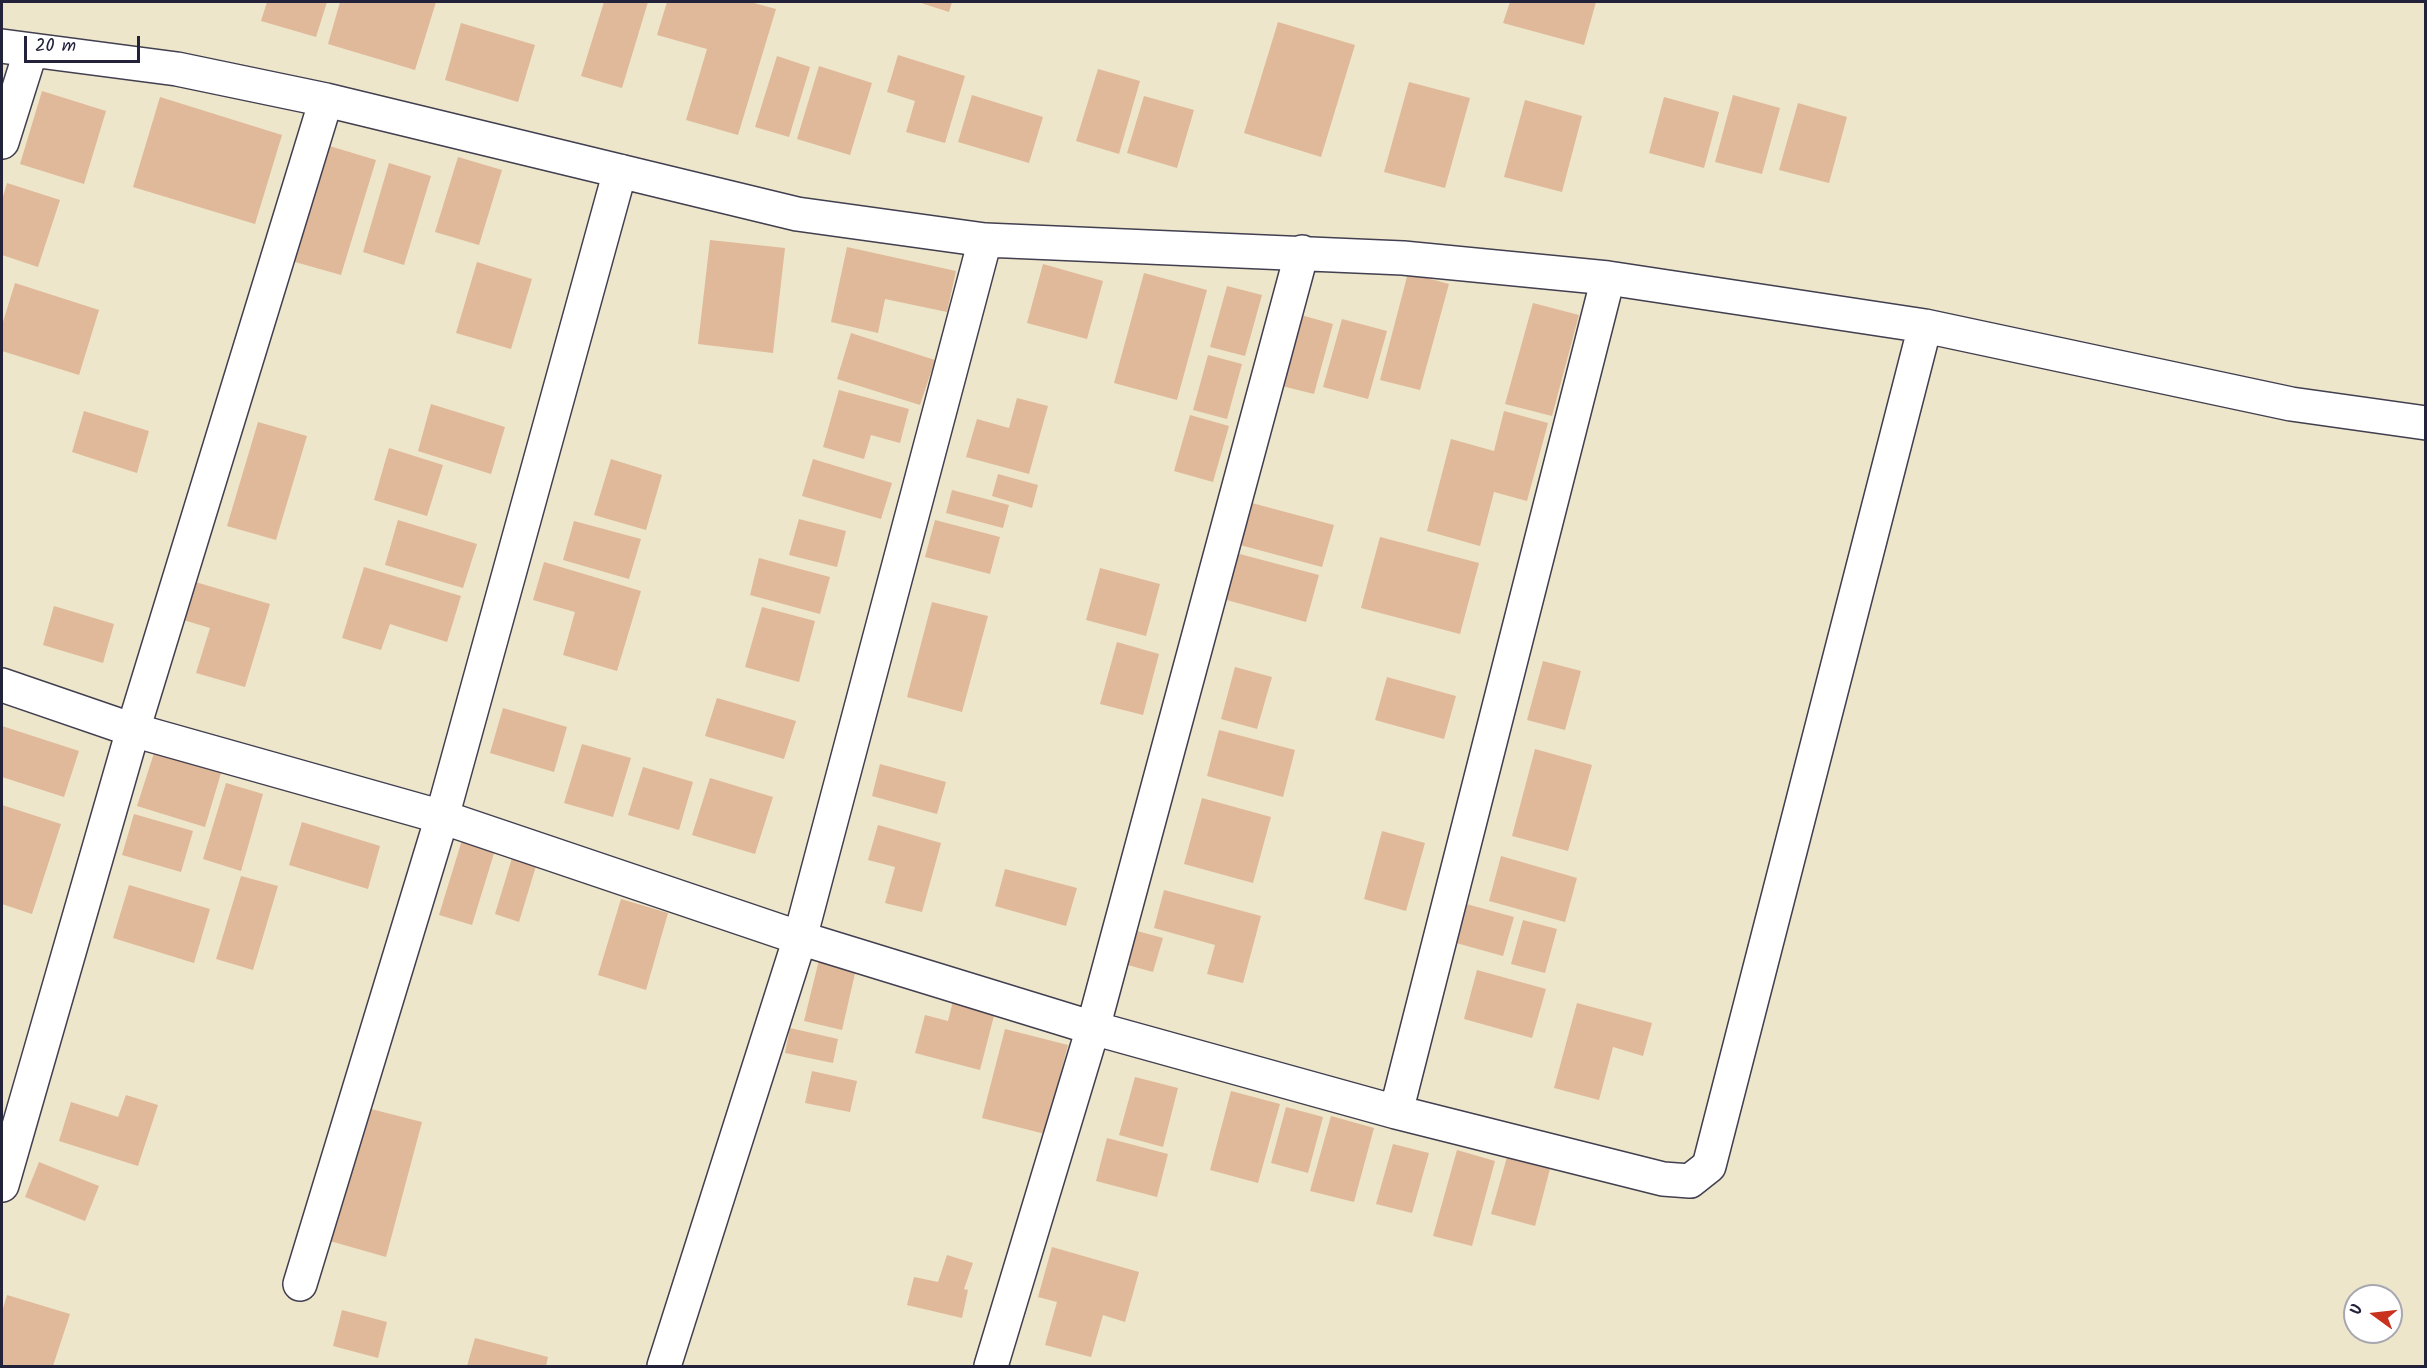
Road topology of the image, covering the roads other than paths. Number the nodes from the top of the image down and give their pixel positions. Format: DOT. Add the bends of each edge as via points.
graph roads {
  1 [pos="16,48"];
  2 [pos="326,100"];
  3 [pos="2,142"];
  4 [pos="620,171"];
  5 [pos="985,240"];
  6 [pos="1302,252"];
  7 [pos="1608,278"];
  8 [pos="1925,326"];
  9 [pos="2426,423"];
  10 [pos="2,685"];
  11 [pos="133,730"];
  12 [pos="442,817"];
  13 [pos="800,938"];
  14 [pos="1092,1028"];
  15 [pos="1396,1112"];
  16 [pos="2,1185"];
  17 [pos="300,1284"];
  18 [pos="664,1366"];
  19 [pos="991,1366"];
  1 -- 2 [label="street" via="177,69"];
  1 -- 3 [label="street"];
  2 -- 4 [label="street"];
  2 -- 11 [label="street"];
  4 -- 5 [label="street" via="797,214"];
  4 -- 12 [label="street"];
  5 -- 6 [label="street"];
  5 -- 13 [label="street"];
  6 -- 7 [label="street"];
  6 -- 14 [label="street"];
  7 -- 8 [label="street"];
  7 -- 15 [label="street"];
  8 -- 9 [label="street" via="2291,404"];
  8 -- 15 [label="street" via="1709,1166 1690,1181 1663,1179"];
  10 -- 11 [label="street"];
  11 -- 12 [label="street"];
  11 -- 16 [label="street"];
  12 -- 13 [label="street"];
  12 -- 17 [label="street"];
  13 -- 14 [label="street"];
  13 -- 18 [label="street"];
  14 -- 15 [label="street"];
  14 -- 19 [label="street"];
}
